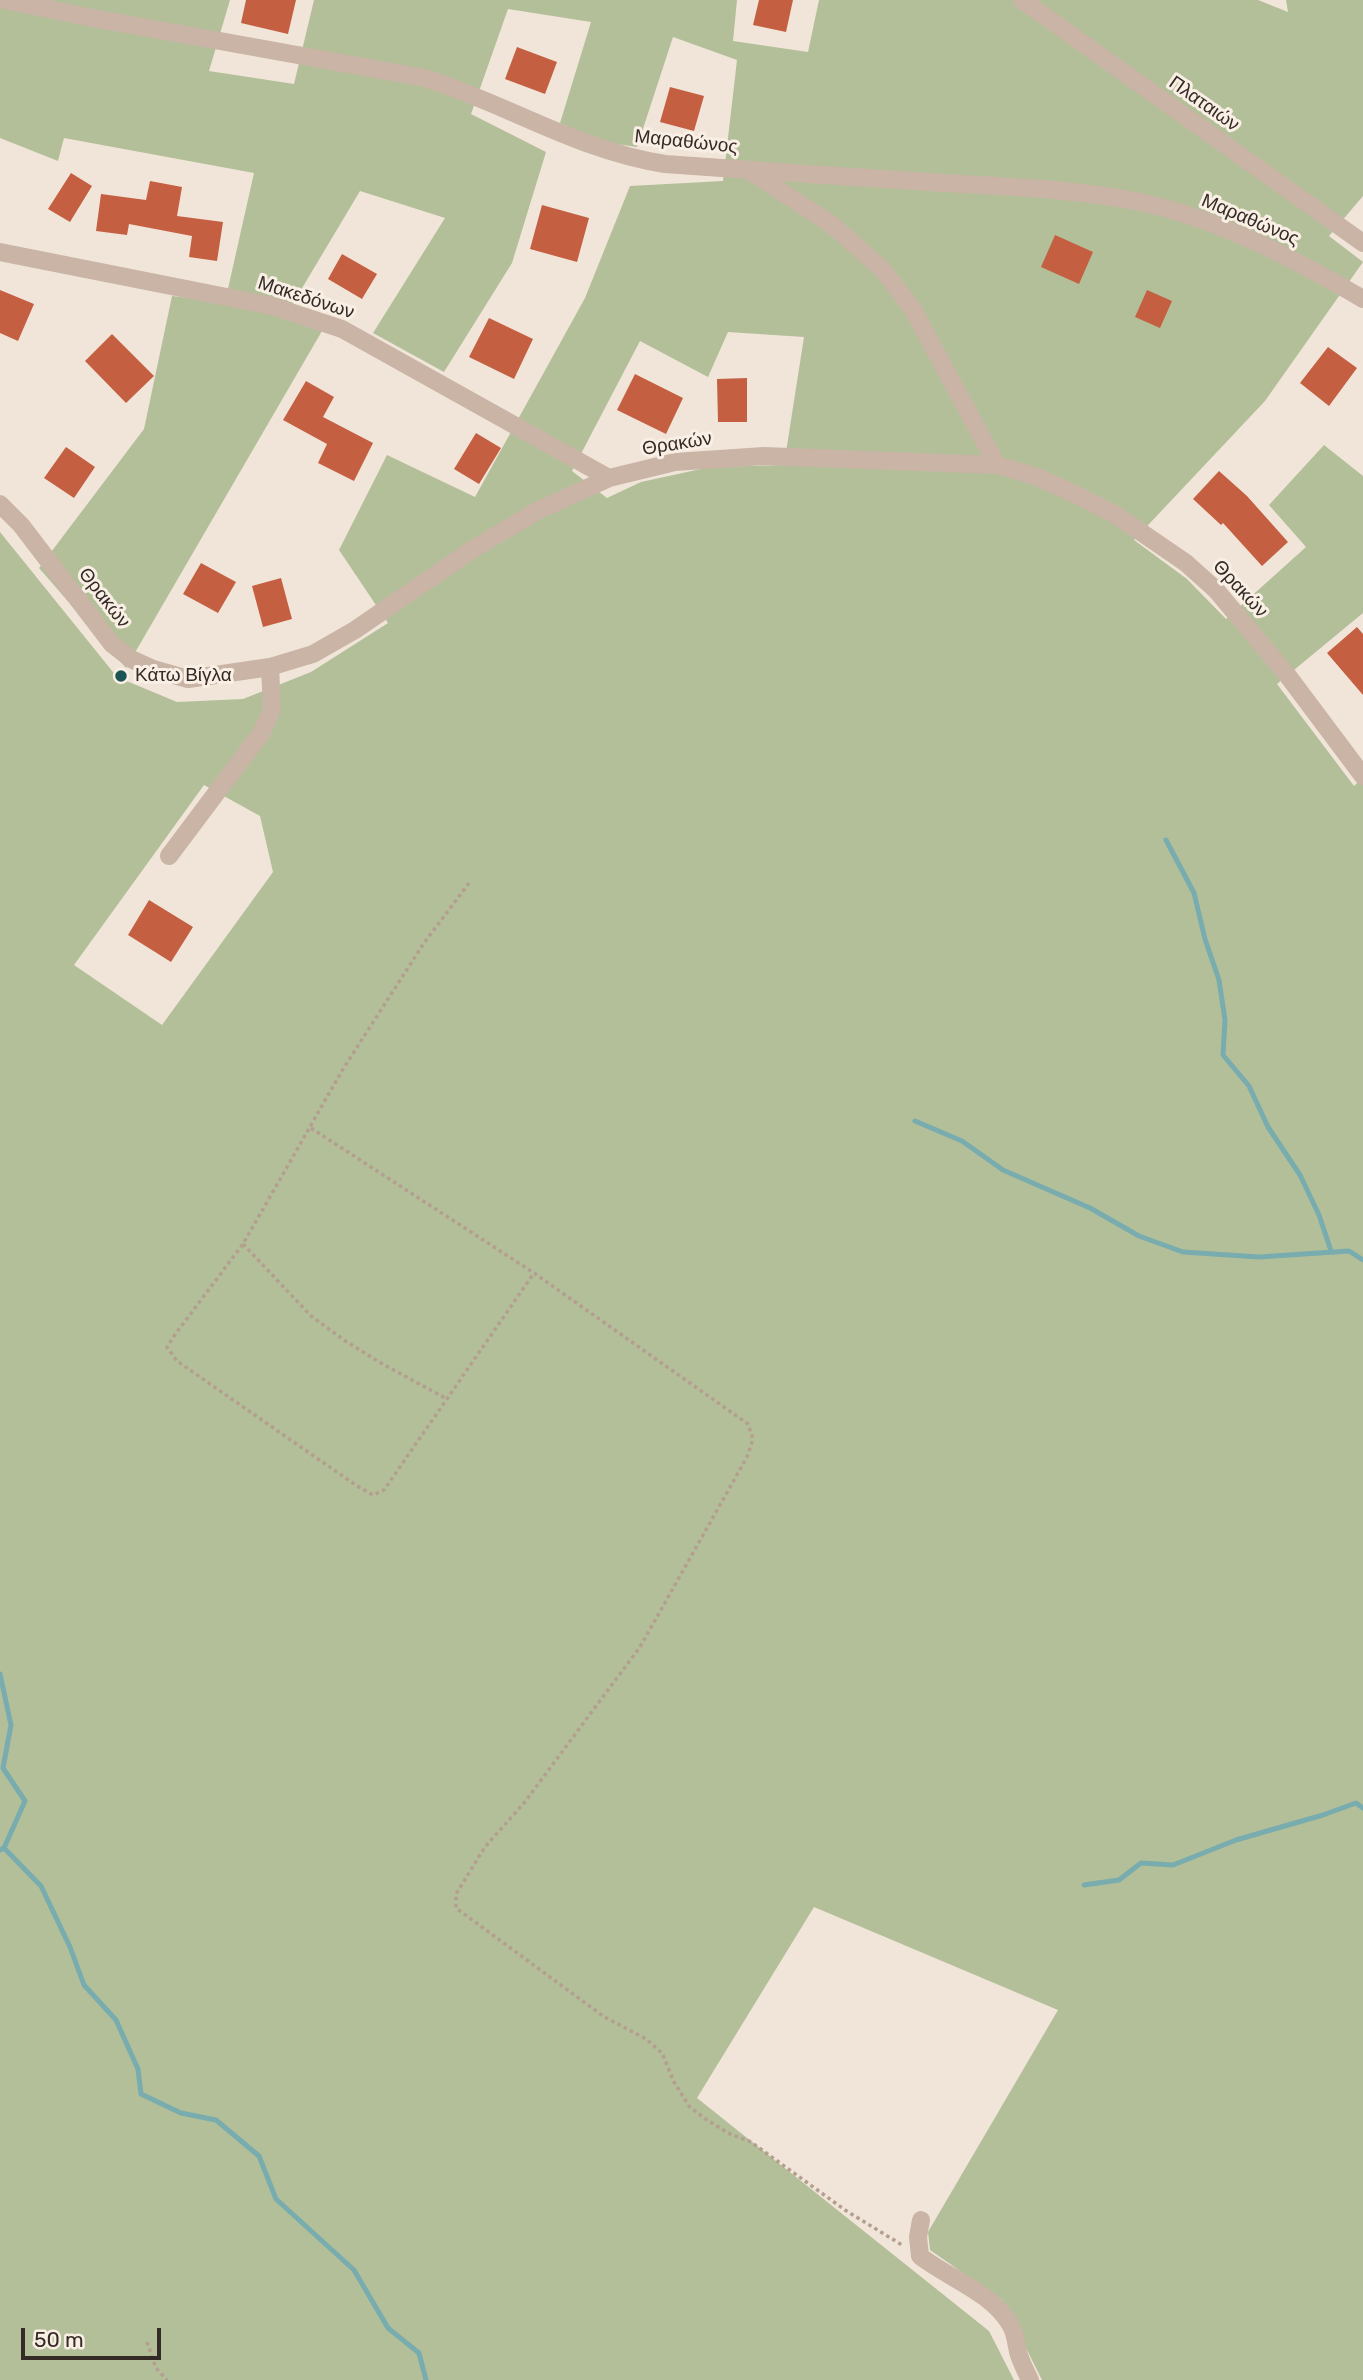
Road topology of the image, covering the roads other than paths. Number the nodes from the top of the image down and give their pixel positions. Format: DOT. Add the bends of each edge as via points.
graph roads {
  1 [pos="4,0"];
  2 [pos="79,0"];
  3 [pos="1022,0"];
  4 [pos="98,19"];
  5 [pos="748,170"];
  6 [pos="1363,243"];
  7 [pos="0,252"];
  8 [pos="1363,299"];
  9 [pos="997,465"];
  10 [pos="609,478"];
  11 [pos="0,504"];
  12 [pos="270,667"];
  13 [pos="1363,776"];
  14 [pos="169,856"];
  15 [pos="921,2220"];
  16 [pos="1030,2380"];
  1 -- 4 [label="street, Μαραθώνος"];
  2 -- 4 [label="street"];
  3 -- 6 [label="street, Πλαταιών"];
  4 -- 5 [label="street, Μαραθώνος" via="425,78 616,154 665,164"];
  5 -- 8 [label="street, Μαραθώνος" via="1051,190 1141,202 1230,232"];
  5 -- 9 [label="street" via="831,223 883,271 912,308"];
  7 -- 10 [label="street, Μακεδόνων" via="272,306 342,329"];
  9 -- 10 [label="street, Θρακών" via="764,456 697,458"];
  9 -- 13 [label="street, Θρακών" via="1037,477 1116,515 1186,563 1216,590 1288,676"];
  10 -- 12 [label="street, Θρακών" via="537,511 355,631 313,654"];
  11 -- 12 [label="street, Θρακών" via="21,524 112,644 131,659 188,679"];
  12 -- 14 [label="street" via="272,709 262,732"];
  15 -- 16 [label="street" via="920,2256 1002,2312 1012,2326"];
}
